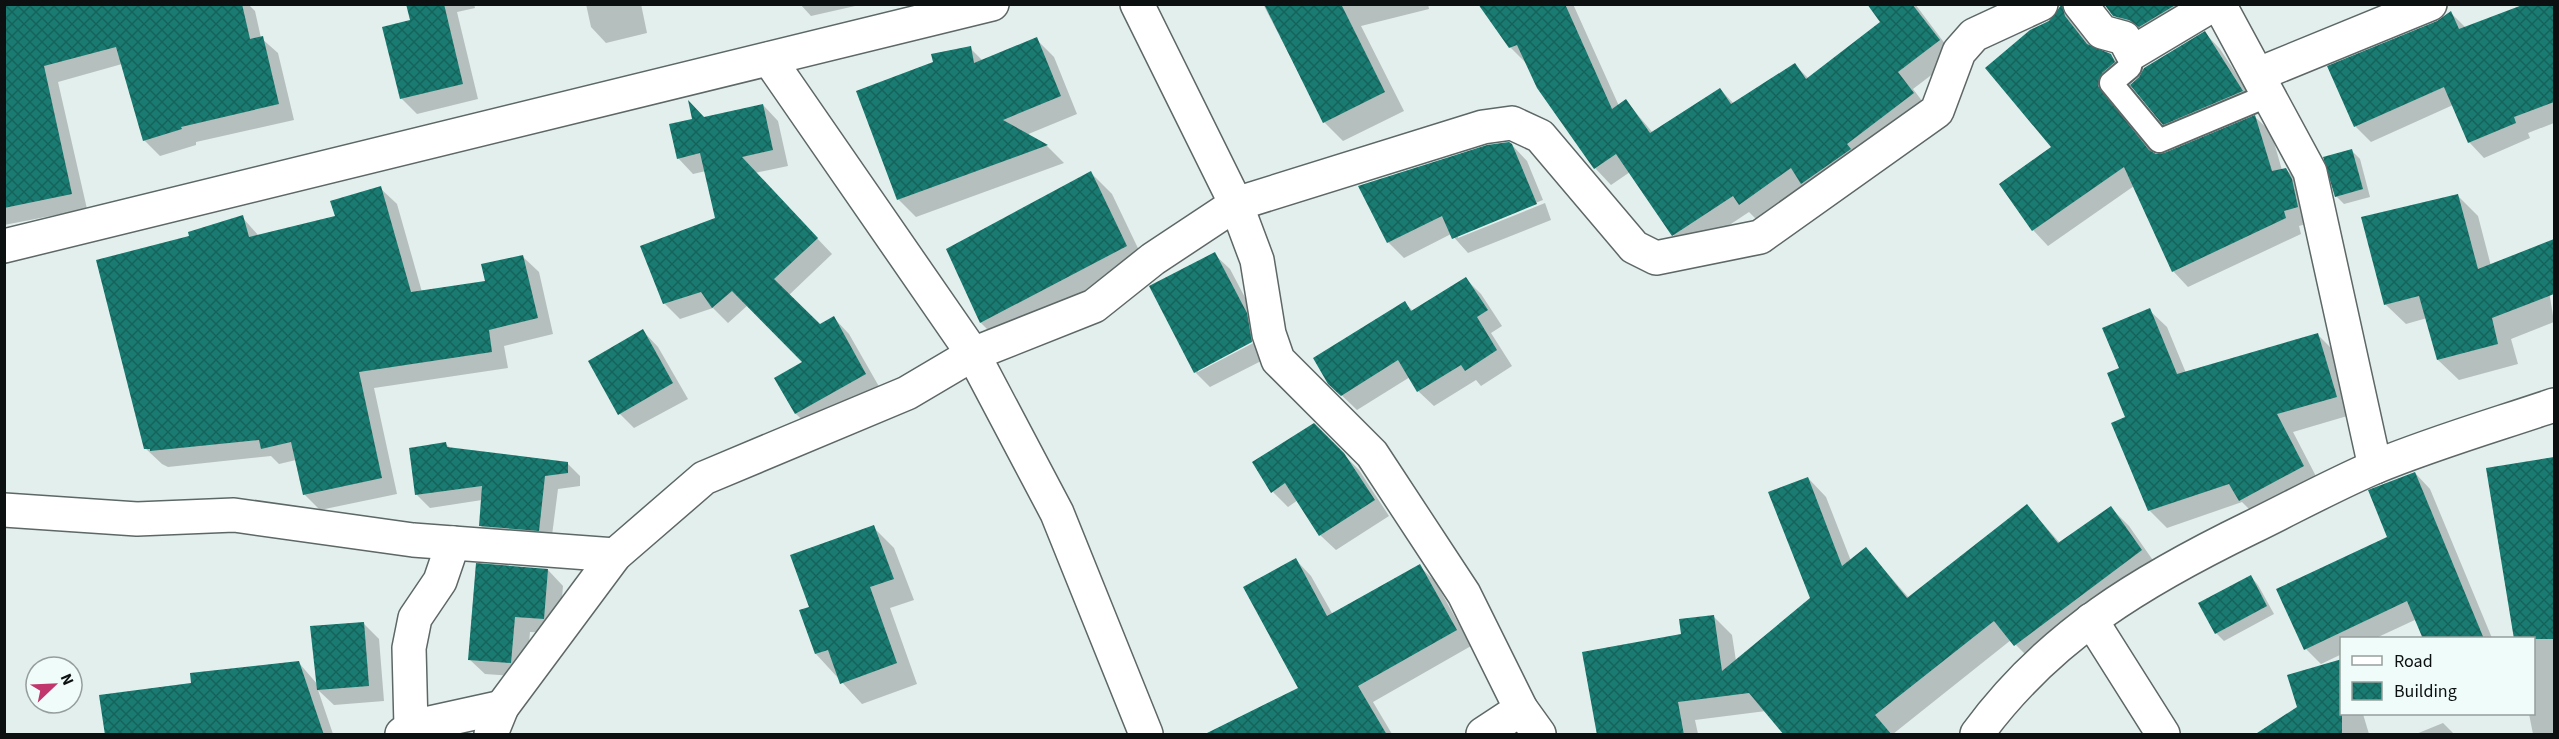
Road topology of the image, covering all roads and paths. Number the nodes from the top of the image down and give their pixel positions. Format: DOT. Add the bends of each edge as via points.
graph roads {
  1 [pos="992,4"];
  2 [pos="1137,4"];
  3 [pos="2041,4"];
  4 [pos="2080,4"];
  5 [pos="2214,4"];
  6 [pos="2219,4"];
  7 [pos="2430,4"];
  8 [pos="2132,53"];
  9 [pos="768,59"];
  10 [pos="2264,84"];
  11 [pos="1236,204"];
  12 [pos="4,246"];
  13 [pos="973,354"];
  14 [pos="2554,405"];
  15 [pos="2375,467"];
  16 [pos="4,510"];
  17 [pos="453,543"];
  18 [pos="615,555"];
  19 [pos="2091,620"];
  20 [pos="496,721"];
  21 [pos="1530,722"];
  22 [pos="406,731"];
  23 [pos="1146,735"];
  24 [pos="1483,735"];
  25 [pos="1977,735"];
  26 [pos="2163,735"];
  1 -- 9 [label="street"];
  2 -- 11 [label="street"];
  3 -- 11 [label="street" via="1974,34 1959,52 1937,111 1760,237 1656,258 1634,247 1540,136 1512,123 1483,127"];
  4 -- 8 [label="street" via="2102,32 2124,38"];
  5 -- 8 [label="street"];
  6 -- 10 [label="street"];
  7 -- 10 [label="street"];
  8 -- 10 [label="lane" via="2130,67 2111,83 2159,141"];
  9 -- 12 [label="street"];
  9 -- 13 [label="street"];
  10 -- 15 [label="street" via="2310,172"];
  11 -- 13 [label="street" via="1153,259 1094,306"];
  11 -- 21 [label="street" via="1257,260 1269,334 1278,360 1372,454 1464,594"];
  13 -- 18 [label="street" via="907,393 704,478"];
  13 -- 23 [label="street" via="1057,513"];
  14 -- 15 [label="street"];
  15 -- 19 [label="street" via="2175,564"];
  16 -- 17 [label="street" via="137,519 234,515"];
  17 -- 18 [label="street"];
  17 -- 22 [label="street" via="440,581 414,618 408,648"];
  18 -- 20 [label="street"];
  19 -- 25 [label="street" via="2039,663"];
  19 -- 26 [label="street"];
  20 -- 22 [label="street"];
  21 -- 24 [label="street"];
}
